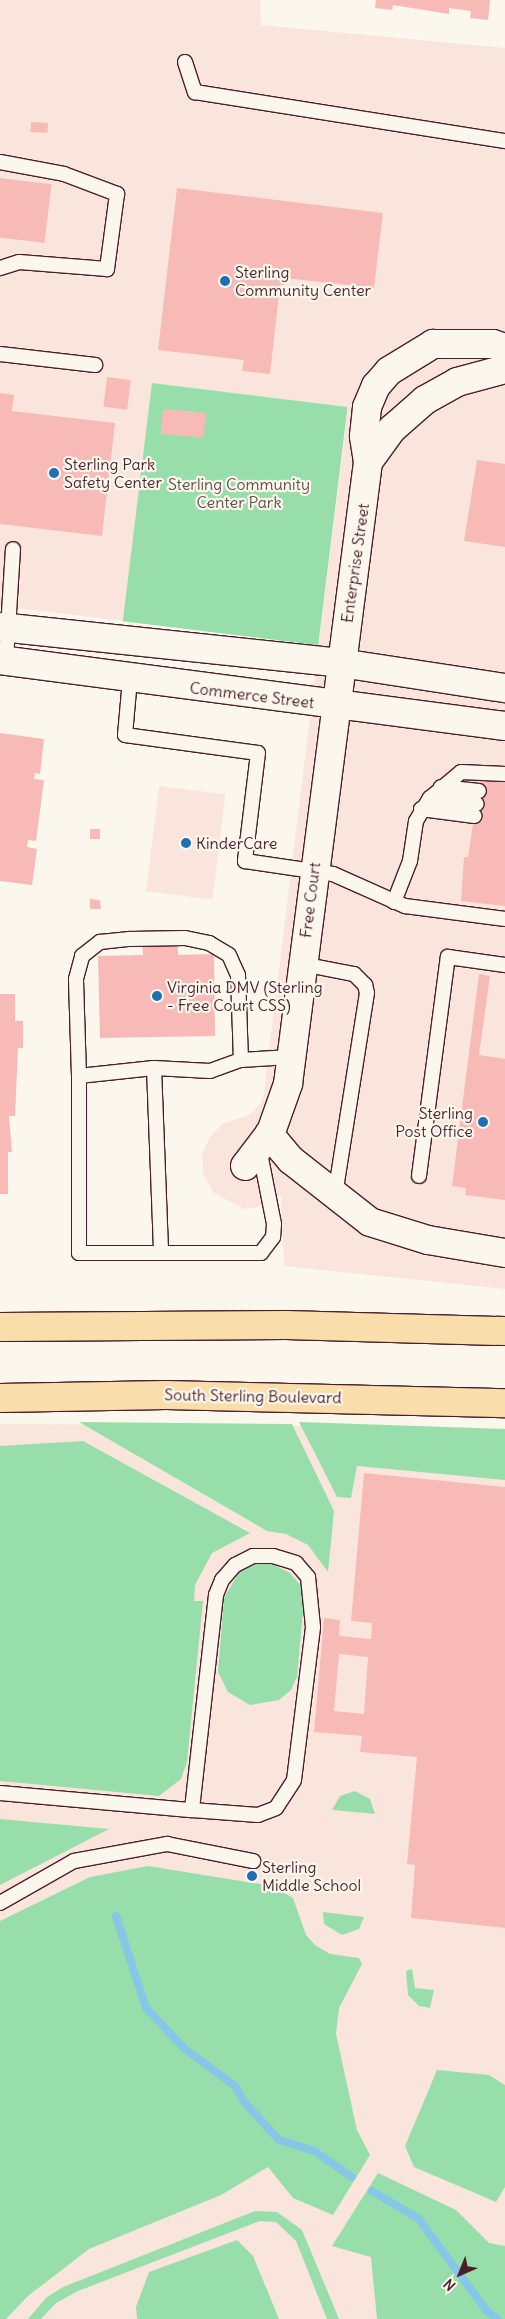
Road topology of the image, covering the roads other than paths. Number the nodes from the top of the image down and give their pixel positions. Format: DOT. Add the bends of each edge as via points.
graph roads {
  1 [pos="185,62"];
  2 [pos="505,141"];
  3 [pos="0,162"];
  4 [pos="0,268"];
  5 [pos="505,348"];
  6 [pos="0,354"];
  7 [pos="94,365"];
  8 [pos="505,369"];
  9 [pos="368,462"];
  10 [pos="13,549"];
  11 [pos="5,628"];
  12 [pos="3,660"];
  13 [pos="341,663"];
  14 [pos="130,679"];
  15 [pos="505,688"];
  16 [pos="336,705"];
  17 [pos="505,726"];
  18 [pos="505,774"];
  19 [pos="441,787"];
  20 [pos="425,804"];
  21 [pos="313,871"];
  22 [pos="394,902"];
  23 [pos="505,919"];
  24 [pos="302,964"];
  25 [pos="505,964"];
  26 [pos="290,1057"];
  27 [pos="241,1060"];
  28 [pos="154,1068"];
  29 [pos="79,1076"];
  30 [pos="258,1149"];
  31 [pos="419,1176"];
  32 [pos="335,1197"];
  33 [pos="161,1250"];
  34 [pos="505,1253"];
  35 [pos="0,1327"];
  36 [pos="505,1331"];
  37 [pos="0,1398"];
  38 [pos="505,1403"];
  39 [pos="0,1793"];
  40 [pos="192,1810"];
  41 [pos="253,1861"];
  42 [pos="0,1904"];
  1 -- 2 [label="lane" via="195,92"];
  3 -- 4 [label="lane" via="64,174 117,194 107,269 19,262"];
  5 -- 9 [label="street, Enterprise Street" via="493,344 433,344 389,370 376,386 367,407 364,436"];
  6 -- 7 [label="lane"];
  8 -- 9 [label="street, Enterprise Street" via="457,382 425,400 392,429"];
  9 -- 13 [label="street, Enterprise Street"];
  10 -- 11 [label="lane"];
  11 -- 12 [label="lane"];
  11 -- 13 [label="street"];
  12 -- 14 [label="street, Commerce Street"];
  13 -- 15 [label="street"];
  13 -- 16 [label="street, Free Court"];
  14 -- 16 [label="street, Commerce Street"];
  14 -- 21 [label="lane" via="125,735 258,753 245,861"];
  16 -- 17 [label="street, Commerce Street"];
  16 -- 21 [label="street, Free Court"];
  18 -- 19 [label="lane" via="461,772"];
  19 -- 20 [label="lane"];
  19 -- 20 [label="lane" via="477,804"];
  20 -- 22 [label="lane" via="410,861"];
  21 -- 22 [label="lane" via="333,874"];
  21 -- 24 [label="street, Free Court"];
  22 -- 23 [label="lane" via="426,910"];
  24 -- 26 [label="street, Free Court"];
  24 -- 32 [label="lane" via="354,974 365,985 367,993"];
  25 -- 31 [label="lane" via="448,957"];
  26 -- 27 [label="lane"];
  26 -- 30 [label="street, Free Court" via="286,1096"];
  27 -- 28 [label="lane" via="210,1071"];
  27 -- 29 [label="lane" via="238,975 229,954 209,943 185,938 130,939 100,942 82,956 76,979"];
  28 -- 29 [label="lane"];
  28 -- 33 [label="lane"];
  29 -- 33 [label="lane" via="79,1253"];
  30 -- 32 [label="street" via="290,1160"];
  30 -- 33 [label="lane" via="274,1224 273,1237 266,1248 255,1254"];
  32 -- 34 [label="street" via="386,1230"];
  35 -- 36 [label="main road" via="286,1325"];
  37 -- 38 [label="main road, South Sterling Boulevard" via="166,1395"];
  39 -- 40 [label="lane"];
  40 -- 40 [label="lane" via="258,1815 276,1808 291,1788 313,1626 308,1576 296,1563 273,1556 253,1556 235,1565 222,1580 216,1595"];
  41 -- 42 [label="lane" via="167,1844 74,1861"];
}
